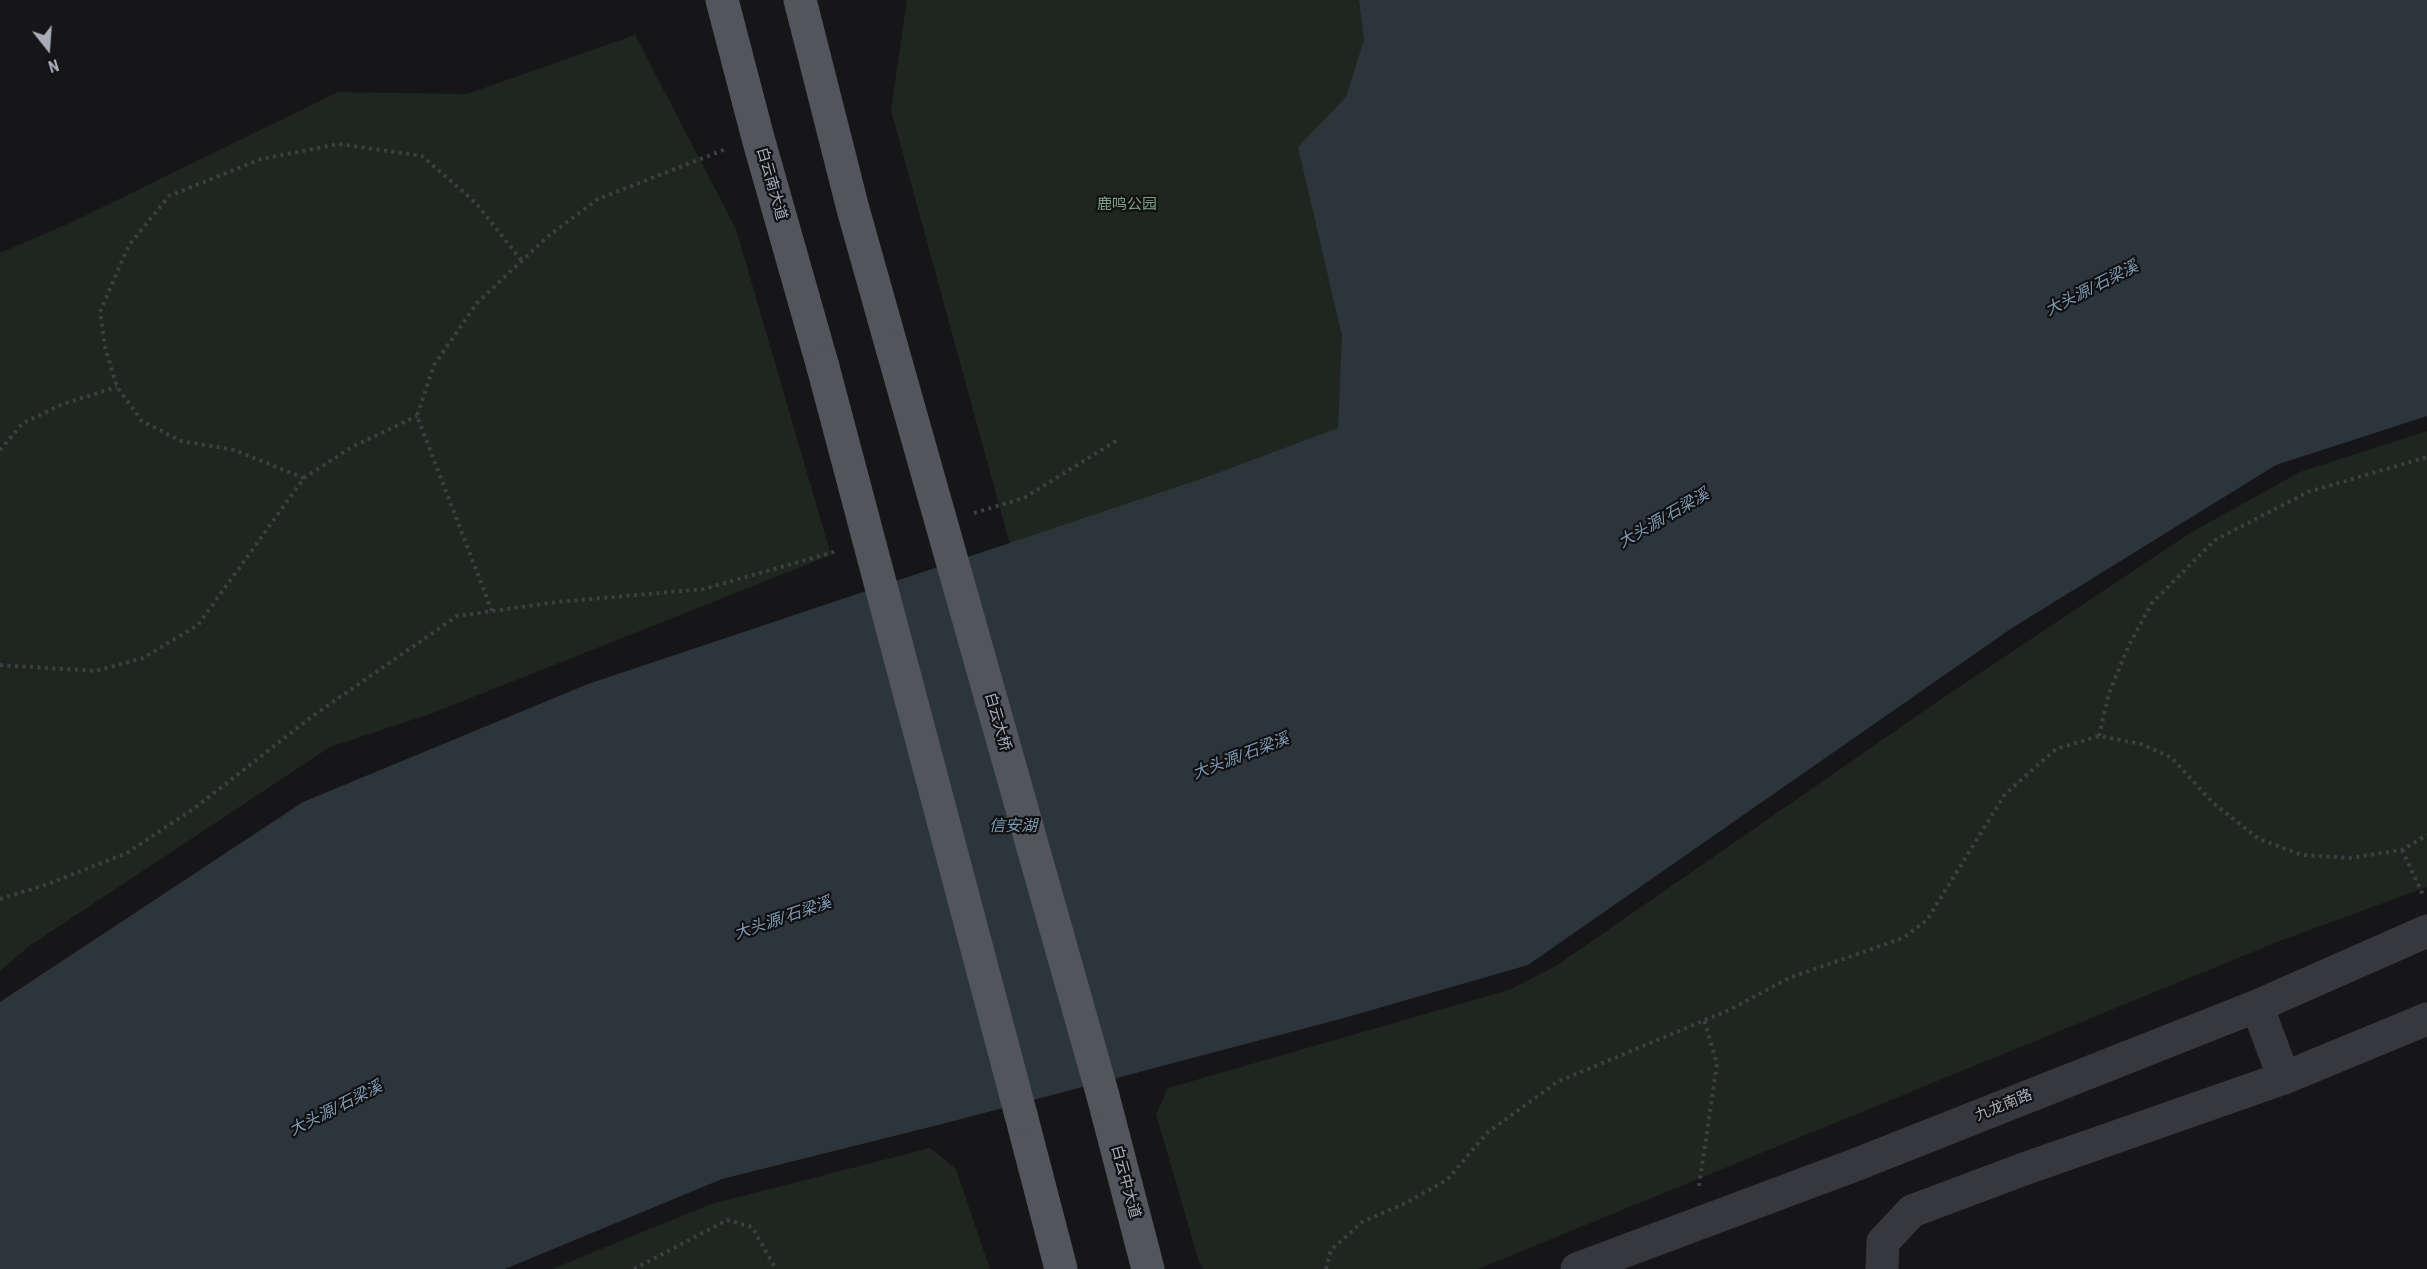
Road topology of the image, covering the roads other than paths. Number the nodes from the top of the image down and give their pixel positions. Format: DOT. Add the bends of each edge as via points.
graph roads {
  1 [pos="722,0"];
  2 [pos="800,0"];
  3 [pos="2427,931"];
  4 [pos="2257,1006"];
  5 [pos="2427,1019"];
  6 [pos="2284,1078"];
  7 [pos="1102,1096"];
  8 [pos="1061,1269"];
  9 [pos="1148,1269"];
  10 [pos="1577,1269"];
  11 [pos="1882,1269"];
  1 -- 8 [label="main road, 白云南大道, bridge"];
  2 -- 7 [label="main road, 白云大桥, bridge" via="852,209"];
  3 -- 4 [label="street, 九龙南路"];
  4 -- 6 [label="street"];
  4 -- 10 [label="street, 九龙南路" via="1855,1165"];
  5 -- 6 [label="street"];
  6 -- 11 [label="street" via="1912,1211 1883,1242"];
  7 -- 9 [label="main road, 白云中大道"];
}
